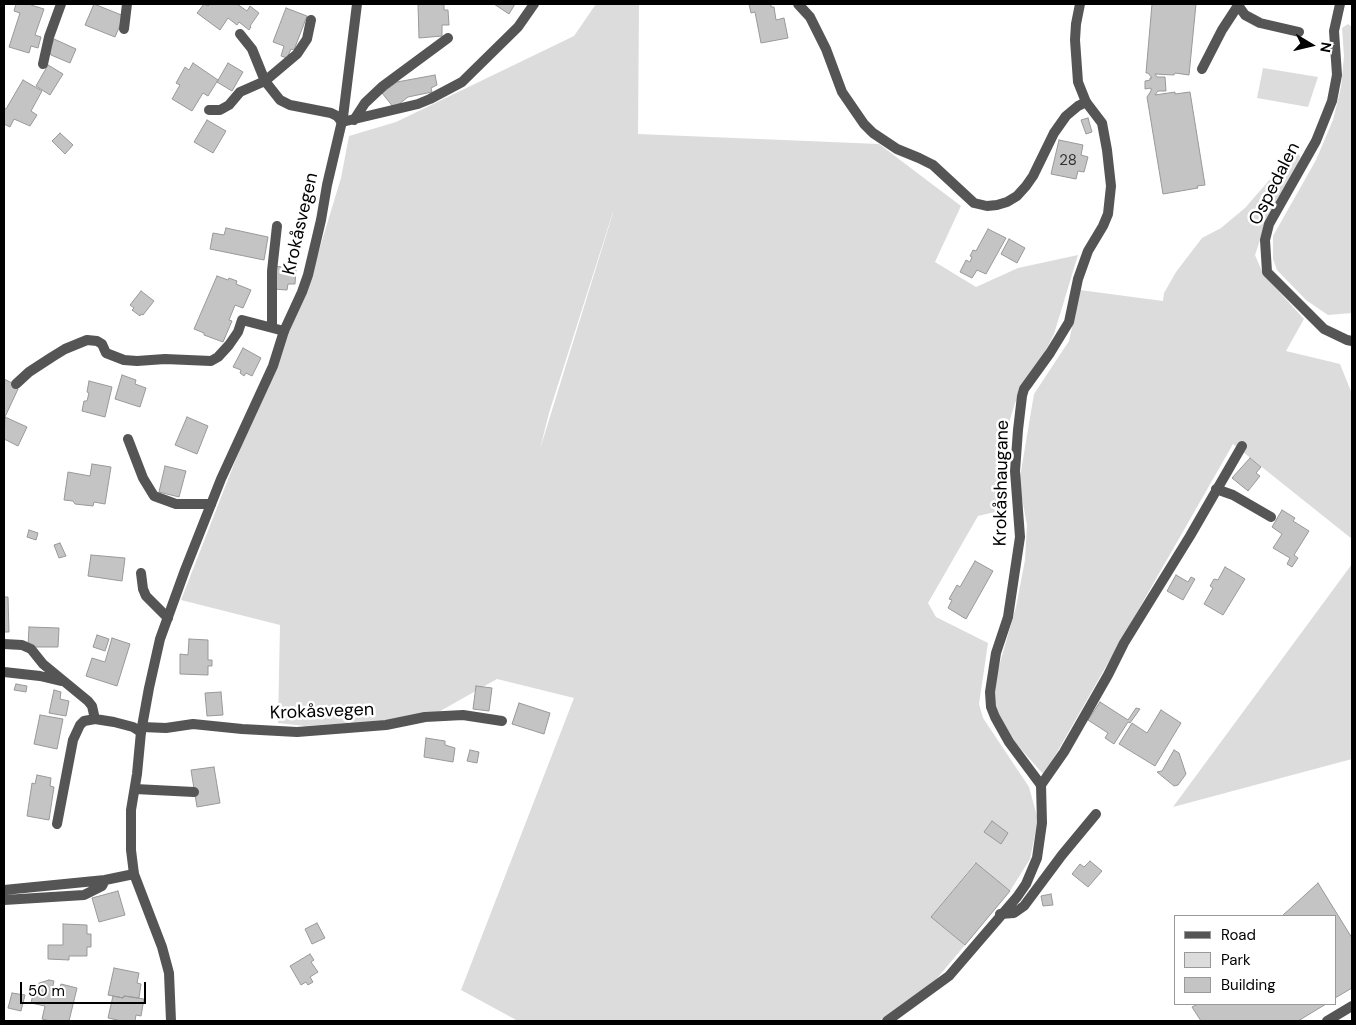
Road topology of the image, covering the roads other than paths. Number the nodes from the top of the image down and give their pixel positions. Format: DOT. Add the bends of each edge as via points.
graph roads {
  1 [pos="61,4"];
  2 [pos="127,4"];
  3 [pos="358,4"];
  4 [pos="534,4"];
  5 [pos="798,4"];
  6 [pos="1080,4"];
  7 [pos="1339,4"];
  8 [pos="1238,5"];
  9 [pos="311,20"];
  10 [pos="124,29"];
  11 [pos="1299,32"];
  12 [pos="240,34"];
  13 [pos="448,38"];
  14 [pos="43,64"];
  15 [pos="1202,69"];
  16 [pos="265,81"];
  17 [pos="1086,102"];
  18 [pos="209,110"];
  19 [pos="354,120"];
  20 [pos="342,122"];
  21 [pos="277,226"];
  22 [pos="272,327"];
  23 [pos="284,331"];
  24 [pos="1352,341"];
  25 [pos="16,384"];
  26 [pos="128,439"];
  27 [pos="1242,446"];
  28 [pos="1216,489"];
  29 [pos="211,504"];
  30 [pos="1272,517"];
  31 [pos="141,574"];
  32 [pos="168,618"];
  33 [pos="4,644"];
  34 [pos="4,672"];
  35 [pos="65,682"];
  36 [pos="96,719"];
  37 [pos="502,721"];
  38 [pos="142,729"];
  39 [pos="1041,784"];
  40 [pos="135,789"];
  41 [pos="194,792"];
  42 [pos="1096,814"];
  43 [pos="57,824"];
  44 [pos="134,874"];
  45 [pos="105,880"];
  46 [pos="4,890"];
  47 [pos="4,900"];
  48 [pos="1000,914"];
  49 [pos="1352,1006"];
  50 [pos="171,1021"];
  51 [pos="887,1021"];
  52 [pos="1327,1021"];
  1 -- 14 [label="street"];
  2 -- 10 [label="street"];
  3 -- 20 [label="street, Krokåsvegen"];
  4 -- 19 [label="street" via="518,27 462,82 418,104"];
  5 -- 17 [label="street" via="810,17 842,92 864,124 897,149 933,165 974,203 997,205 1017,196 1033,176 1066,116"];
  6 -- 17 [label="street, Krokåshaugane" via="1076,24 1076,59 1078,82"];
  7 -- 24 [label="street, Ospedalen" via="1334,31 1337,74 1332,102 1316,141 1269,224 1265,240 1267,272 1324,329"];
  8 -- 11 [label="street" via="1245,15 1260,23"];
  8 -- 15 [label="street"];
  9 -- 16 [label="street" via="302,48"];
  12 -- 16 [label="street" via="252,50"];
  13 -- 19 [label="street" via="382,86"];
  16 -- 18 [label="street" via="240,92 220,110"];
  16 -- 20 [label="street" via="280,100 331,113"];
  17 -- 39 [label="street, Krokåshaugane" via="1102,123 1108,150 1111,186 1108,214 1088,251 1069,322 1022,396 1015,471 1020,537 1008,617 996,653 990,692 991,708 998,724"];
  19 -- 20 [label="street"];
  20 -- 23 [label="street, Krokåsvegen" via="308,275"];
  21 -- 22 [label="street, Krokåsvegen" via="272,271"];
  22 -- 23 [label="street"];
  22 -- 25 [label="street" via="242,320 229,345 211,361 124,360 106,353 102,344 87,340 52,357"];
  23 -- 29 [label="street, Krokåsvegen" via="273,366"];
  26 -- 29 [label="street" via="143,478 154,496 176,504"];
  27 -- 28 [label="street"];
  28 -- 30 [label="street"];
  28 -- 39 [label="street" via="1124,643 1064,752"];
  29 -- 32 [label="street, Krokåsvegen"];
  31 -- 32 [label="street" via="146,596"];
  32 -- 38 [label="street, Krokåsvegen" via="160,639"];
  33 -- 35 [label="street" via="31,649 42,664"];
  34 -- 35 [label="street"];
  35 -- 36 [label="street" via="88,701"];
  36 -- 38 [label="street, Krokåsvegen"];
  36 -- 43 [label="street" via="84,721 76,732"];
  37 -- 38 [label="street, Krokåsvegen" via="463,715 297,732 192,724"];
  38 -- 40 [label="street, Krokåsvegen"];
  39 -- 48 [label="street" via="1042,823 1037,858 1026,884"];
  40 -- 41 [label="street"];
  40 -- 44 [label="street, Krokåsvegen" via="130,821"];
  42 -- 48 [label="street" via="1024,906 1014,913"];
  44 -- 45 [label="street"];
  44 -- 50 [label="street, Krokåsvegen" via="169,973"];
  45 -- 46 [label="street"];
  45 -- 47 [label="street" via="102,886 84,895"];
  48 -- 51 [label="street" via="949,976"];
  49 -- 52 [label="street"];
}
